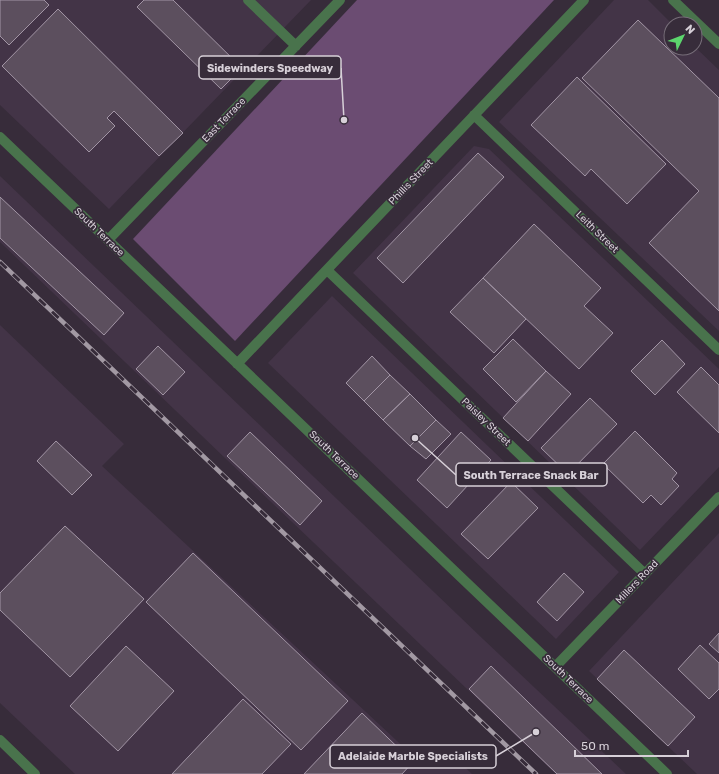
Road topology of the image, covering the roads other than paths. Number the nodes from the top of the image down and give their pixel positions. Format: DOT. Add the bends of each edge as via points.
graph roads {
  1 [pos="248,0"];
  2 [pos="340,0"];
  3 [pos="584,0"];
  4 [pos="673,0"];
  5 [pos="719,44"];
  6 [pos="296,46"];
  7 [pos="474,115"];
  8 [pos="0,137"];
  9 [pos="108,240"];
  10 [pos="327,270"];
  11 [pos="719,350"];
  12 [pos="238,364"];
  13 [pos="719,497"];
  14 [pos="645,574"];
  15 [pos="555,667"];
  16 [pos="0,740"];
  17 [pos="35,774"];
  18 [pos="667,774"];
  1 -- 6 [label="street"];
  2 -- 6 [label="street, East Terrace"];
  3 -- 7 [label="street, Phillis Street"];
  4 -- 5 [label="street"];
  6 -- 9 [label="street, East Terrace"];
  7 -- 10 [label="street, Phillis Street"];
  7 -- 11 [label="street, Leith Street"];
  8 -- 9 [label="street, South Terrace"];
  9 -- 12 [label="street, South Terrace"];
  10 -- 12 [label="street, Phillis Street"];
  10 -- 14 [label="street, Paisley Street"];
  12 -- 15 [label="street, South Terrace"];
  13 -- 14 [label="street, Millers Road"];
  14 -- 15 [label="street, Millers Road"];
  15 -- 18 [label="street, South Terrace"];
  16 -- 17 [label="street"];
}
